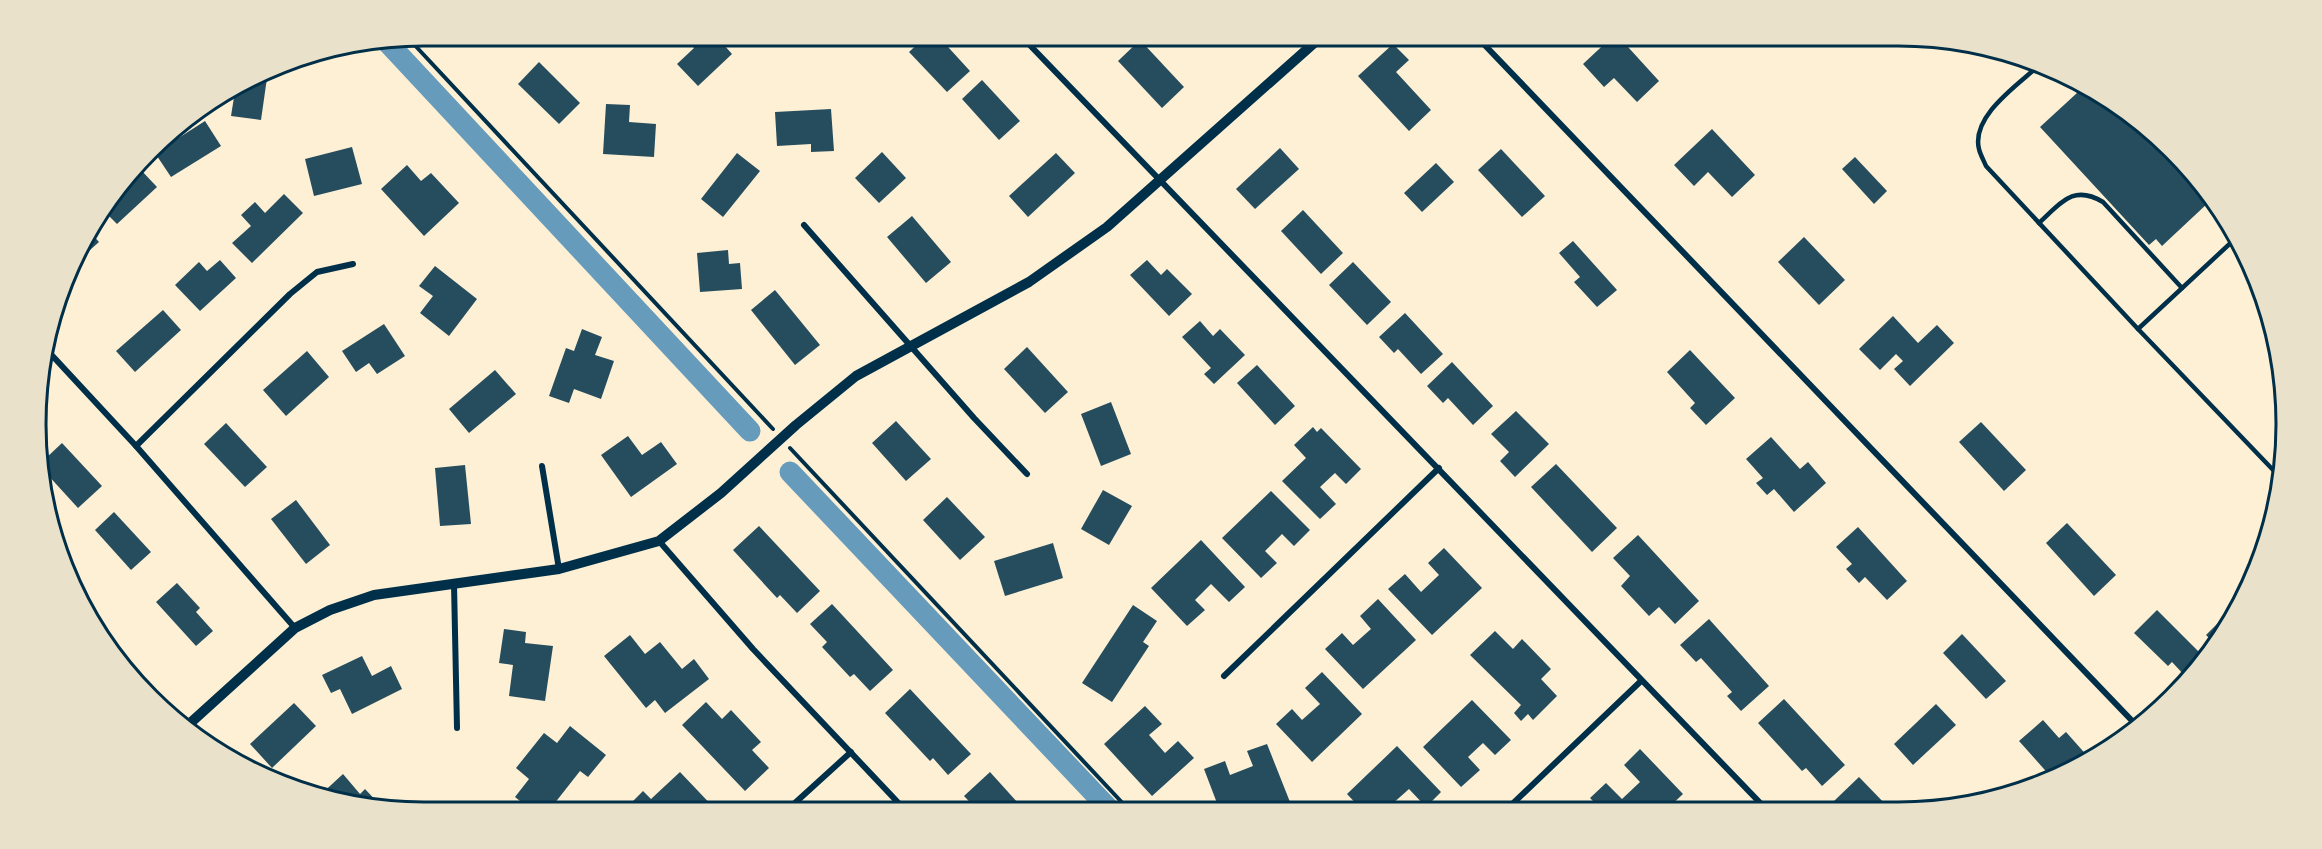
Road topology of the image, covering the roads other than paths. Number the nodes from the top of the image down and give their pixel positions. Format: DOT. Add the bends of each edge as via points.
graph roads {
  1 [pos="1031,46"];
  2 [pos="1311,46"];
  3 [pos="1486,46"];
  4 [pos="2032,72"];
  5 [pos="1160,180"];
  6 [pos="2039,223"];
  7 [pos="804,225"];
  8 [pos="2230,244"];
  9 [pos="353,264"];
  10 [pos="2182,288"];
  11 [pos="2138,329"];
  12 [pos="910,346"];
  13 [pos="53,357"];
  14 [pos="136,446"];
  15 [pos="542,466"];
  16 [pos="1439,468"];
  17 [pos="2273,469"];
  18 [pos="1027,474"];
  19 [pos="659,541"];
  20 [pos="559,569"];
  21 [pos="454,584"];
  22 [pos="295,628"];
  23 [pos="1224,676"];
  24 [pos="1641,681"];
  25 [pos="2132,721"];
  26 [pos="191,722"];
  27 [pos="457,728"];
  28 [pos="851,752"];
  29 [pos="796,802"];
  30 [pos="898,802"];
  31 [pos="1514,802"];
  32 [pos="1759,802"];
  1 -- 5 [label="street"];
  2 -- 5 [label="street"];
  3 -- 25 [label="street"];
  4 -- 6 [label="lane" via="1990,110 1980,129 1978,147 1986,166"];
  5 -- 12 [label="street" via="1107,227 1029,282"];
  5 -- 16 [label="street"];
  6 -- 10 [label="lane" via="2071,196 2091,195 2103,202"];
  6 -- 11 [label="lane"];
  7 -- 12 [label="street"];
  8 -- 10 [label="lane"];
  9 -- 14 [label="street" via="318,272 290,294"];
  10 -- 11 [label="lane"];
  11 -- 17 [label="lane"];
  12 -- 18 [label="street"];
  12 -- 19 [label="street" via="856,376 721,493"];
  13 -- 14 [label="street"];
  14 -- 22 [label="street"];
  15 -- 20 [label="street"];
  16 -- 23 [label="street"];
  16 -- 24 [label="street"];
  19 -- 20 [label="street"];
  19 -- 28 [label="street" via="753,649"];
  20 -- 21 [label="street"];
  21 -- 22 [label="street" via="374,595 330,610"];
  21 -- 27 [label="street"];
  22 -- 26 [label="street"];
  24 -- 31 [label="street"];
  24 -- 32 [label="street"];
  28 -- 29 [label="street"];
  28 -- 30 [label="street"];
}
